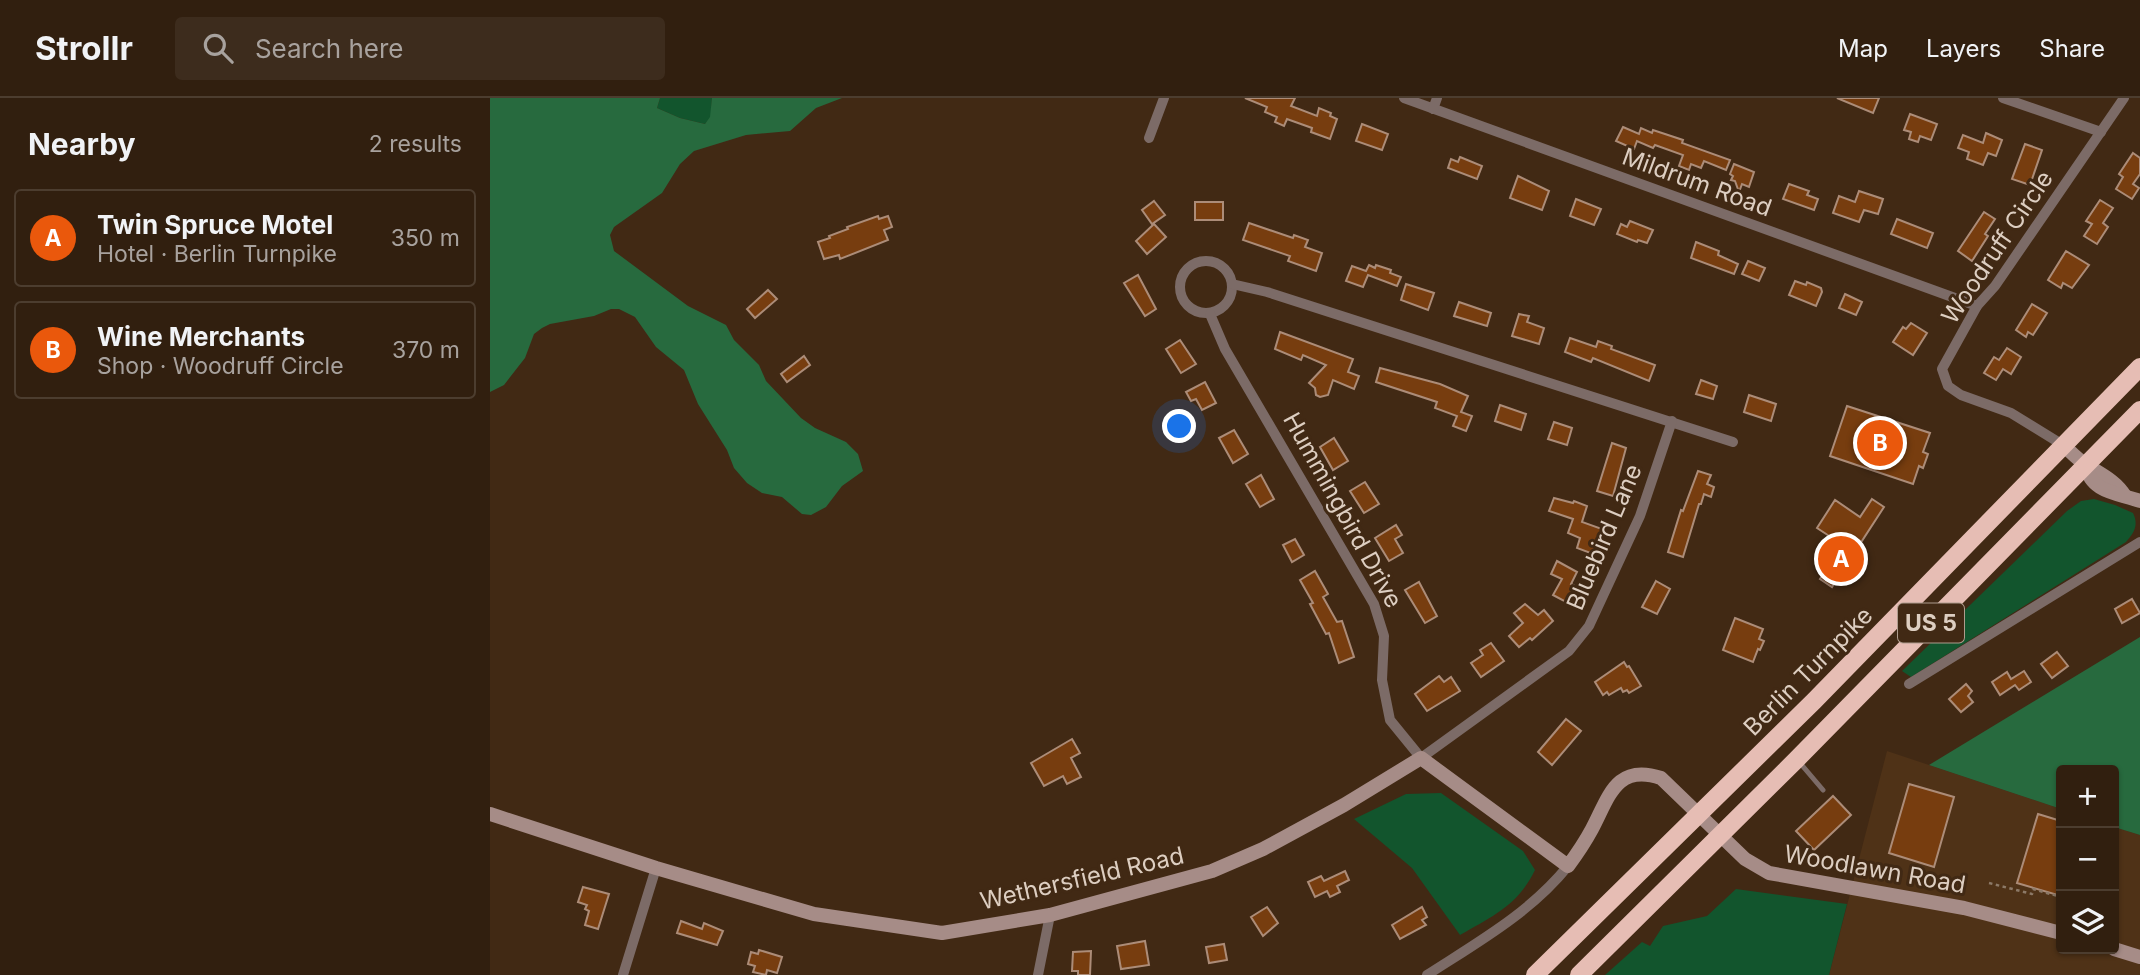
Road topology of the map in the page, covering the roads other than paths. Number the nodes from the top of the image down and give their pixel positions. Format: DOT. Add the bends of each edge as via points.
graph roads {
  1 [pos="1164,98"];
  2 [pos="1404,98"];
  3 [pos="1437,98"];
  4 [pos="2004,98"];
  5 [pos="2124,98"];
  6 [pos="1433,109"];
  7 [pos="2101,132"];
  8 [pos="1149,138"];
  9 [pos="1232,284"];
  10 [pos="1977,306"];
  11 [pos="1210,314"];
  12 [pos="2140,367"];
  13 [pos="2140,410"];
  14 [pos="1672,421"];
  15 [pos="1733,442"];
  16 [pos="2063,445"];
  17 [pos="2086,465"];
  18 [pos="2140,502"];
  19 [pos="2140,542"];
  20 [pos="1909,684"];
  21 [pos="1421,758"];
  22 [pos="1797,759"];
  23 [pos="1823,790"];
  24 [pos="490,814"];
  25 [pos="1699,814"];
  26 [pos="1721,836"];
  27 [pos="1569,866"];
  28 [pos="656,868"];
  29 [pos="1050,915"];
  30 [pos="2056,932"];
  31 [pos="2119,951"];
  32 [pos="2140,957"];
  33 [pos="623,975"];
  34 [pos="1038,975"];
  35 [pos="1427,975"];
  36 [pos="1535,975"];
  37 [pos="1579,975"];
  1 -- 8 [label="street"];
  2 -- 6 [label="street, Mildrum Road"];
  3 -- 6 [label="street"];
  4 -- 7 [label="street"];
  5 -- 7 [label="street, Woodruff Circle"];
  6 -- 10 [label="street, Mildrum Road"];
  7 -- 10 [label="street, Woodruff Circle"];
  9 -- 11 [label="street" via="1227,304"];
  9 -- 11 [label="street" via="1226,270 1211,261 1196,263 1185,272 1179,288 1183,300 1195,312"];
  9 -- 14 [label="street"];
  10 -- 16 [label="street, Woodruff Circle" via="1942,369 1948,386 2011,413"];
  11 -- 21 [label="street, Hummingbird Drive" via="1225,349 1374,604 1384,636 1382,680 1390,720"];
  12 -- 16 [label="highway, Berlin Turnpike / US 5"];
  13 -- 17 [label="highway, US 5"];
  14 -- 15 [label="street"];
  14 -- 21 [label="street, Bluebird Lane" via="1640,516 1589,626 1569,651"];
  16 -- 17 [label="street"];
  16 -- 25 [label="highway, Berlin Turnpike / US 5"];
  17 -- 18 [label="street" via="2093,482"];
  17 -- 22 [label="highway, US 5"];
  19 -- 20 [label="street"];
  21 -- 27 [label="street, Hummingbird Drive"];
  21 -- 29 [label="street, Wethersfield Road" via="1263,849 1224,865"];
  22 -- 23 [label="lane"];
  22 -- 26 [label="highway, US 5"];
  24 -- 28 [label="street, Wethersfield Road"];
  25 -- 26 [label="street, Woodlawn Road"];
  25 -- 27 [label="street, Woodlawn Road" via="1661,778 1633,775 1612,790"];
  25 -- 36 [label="highway, Berlin Turnpike / US 5"];
  26 -- 30 [label="street, Woodlawn Road" via="1745,859 1769,873 1964,908"];
  26 -- 37 [label="highway, US 5"];
  27 -- 35 [label="street" via="1522,913"];
  28 -- 29 [label="street, Wethersfield Road" via="814,914 942,933"];
  28 -- 33 [label="street"];
  29 -- 34 [label="street"];
  31 -- 32 [label="street"];
}
